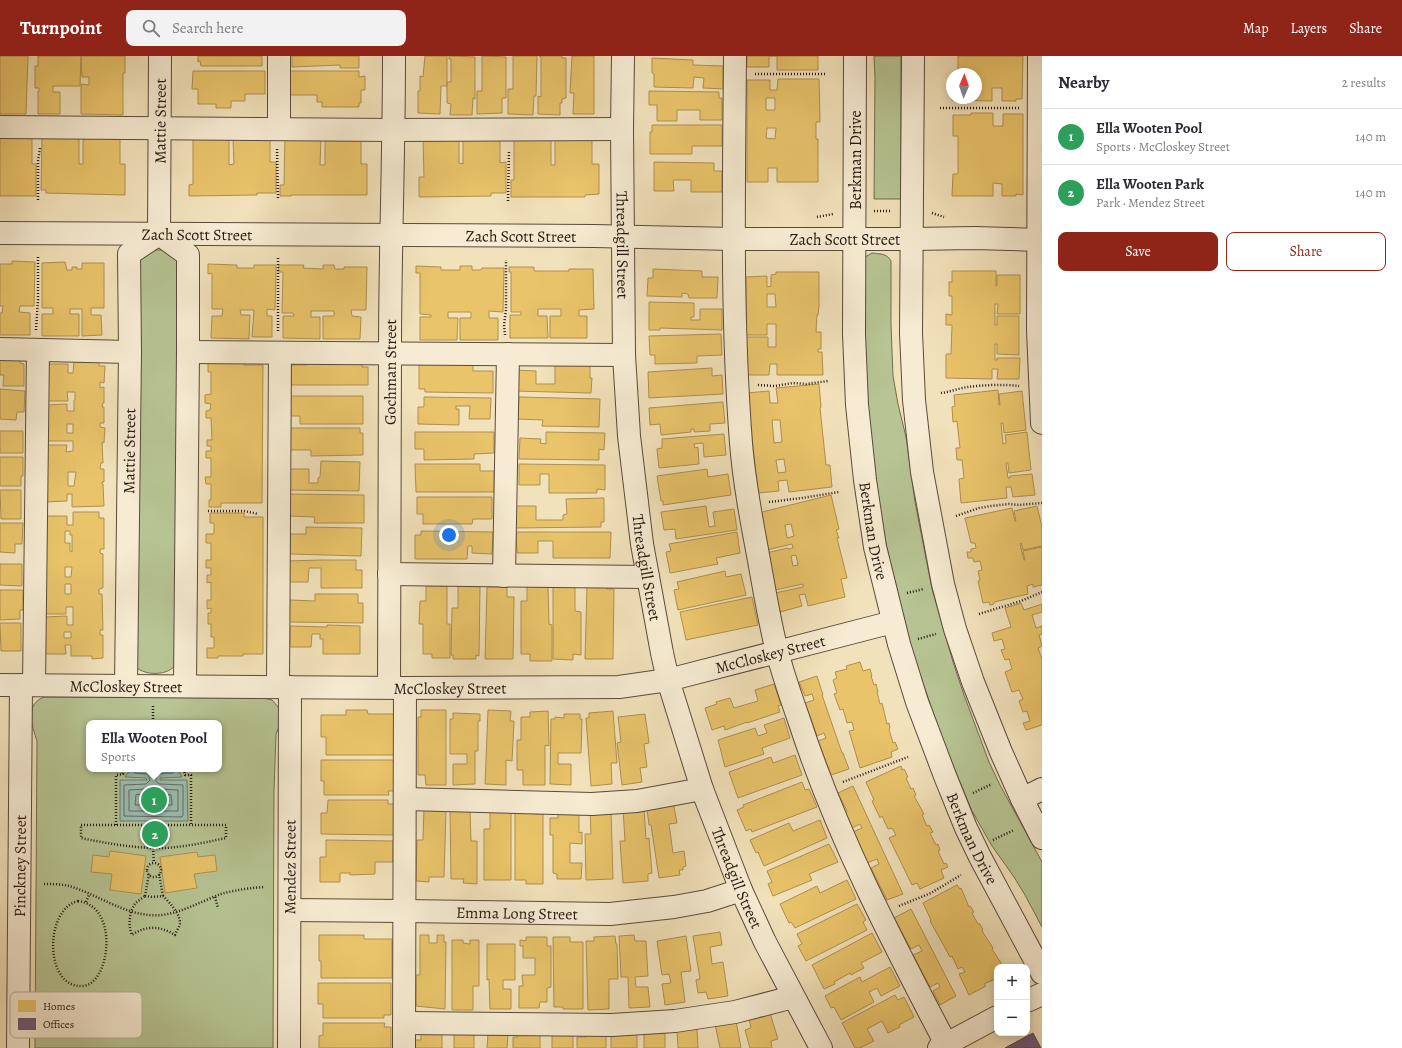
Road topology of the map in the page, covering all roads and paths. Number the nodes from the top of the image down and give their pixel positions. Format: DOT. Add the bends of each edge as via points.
graph roads {
  1 [pos="160,56"];
  2 [pos="279,56"];
  3 [pos="394,56"];
  4 [pos="623,56"];
  5 [pos="855,56"];
  6 [pos="913,56"];
  7 [pos="1039,56"];
  8 [pos="735,65"];
  9 [pos="827,74"];
  10 [pos="940,108"];
  11 [pos="1038,111"];
  12 [pos="0,126"];
  13 [pos="40,127"];
  14 [pos="159,128"];
  15 [pos="279,129"];
  16 [pos="622,129"];
  17 [pos="394,130"];
  18 [pos="514,130"];
  19 [pos="38,200"];
  20 [pos="278,200"];
  21 [pos="508,201"];
  22 [pos="855,210"];
  23 [pos="912,212"];
  24 [pos="0,233"];
  25 [pos="159,234"];
  26 [pos="391,236"];
  27 [pos="623,237"];
  28 [pos="734,238"];
  29 [pos="855,239"];
  30 [pos="911,240"];
  31 [pos="1040,240"];
  32 [pos="38,257"];
  33 [pos="278,258"];
  34 [pos="506,260"];
  35 [pos="0,350"];
  36 [pos="35,350"];
  37 [pos="130,352"];
  38 [pos="188,352"];
  39 [pos="279,353"];
  40 [pos="390,353"];
  41 [pos="508,354"];
  42 [pos="624,355"];
  43 [pos="828,381"];
  44 [pos="1040,385"];
  45 [pos="737,386"];
  46 [pos="941,393"];
  47 [pos="1042,423"];
  48 [pos="839,492"];
  49 [pos="748,502"];
  50 [pos="1042,502"];
  51 [pos="203,511"];
  52 [pos="279,515"];
  53 [pos="956,516"];
  54 [pos="389,574"];
  55 [pos="504,576"];
  56 [pos="648,577"];
  57 [pos="925,588"];
  58 [pos="1042,592"];
  59 [pos="904,594"];
  60 [pos="979,614"];
  61 [pos="893,622"];
  62 [pos="937,633"];
  63 [pos="916,639"];
  64 [pos="777,652"];
  65 [pos="668,680"];
  66 [pos="18,685"];
  67 [pos="126,685"];
  68 [pos="186,685"];
  69 [pos="284,687"];
  70 [pos="397,687"];
  71 [pos="153,706"];
  72 [pos="153,720"];
  73 [pos="908,757"];
  74 [pos="123,772"];
  75 [pos="184,772"];
  76 [pos="998,781"];
  77 [pos="823,787"];
  78 [pos="702,789"];
  79 [pos="1042,789"];
  80 [pos="972,793"];
  81 [pos="405,799"];
  82 [pos="1022,799"];
  83 [pos="116,825"];
  84 [pos="191,825"];
  85 [pos="1017,829"];
  86 [pos="1042,838"];
  87 [pos="988,842"];
  88 [pos="153,848"];
  89 [pos="154,863"];
  90 [pos="149,874"];
  91 [pos="159,874"];
  92 [pos="961,875"];
  93 [pos="44,884"];
  94 [pos="264,887"];
  95 [pos="741,890"];
  96 [pos="89,895"];
  97 [pos="145,896"];
  98 [pos="163,896"];
  99 [pos="215,897"];
  100 [pos="86,902"];
  101 [pos="9,908"];
  102 [pos="218,908"];
  103 [pos="290,910"];
  104 [pos="132,911"];
  105 [pos="174,911"];
  106 [pos="404,911"];
  107 [pos="879,914"];
  108 [pos="1042,973"];
  109 [pos="14,992"];
  110 [pos="1042,994"];
  111 [pos="793,997"];
  112 [pos="1030,1000"];
  113 [pos="994,1019"];
  114 [pos="404,1023"];
  115 [pos="17,1038"];
  116 [pos="944,1047"];
  117 [pos="18,1048"];
  118 [pos="289,1048"];
  119 [pos="404,1048"];
  120 [pos="821,1048"];
  1 -- 14 [label="street, Mattie Street"];
  2 -- 15 [label="street"];
  3 -- 17 [label="street, Gochman Street"];
  4 -- 16 [label="street, Threadgill Street"];
  5 -- 22 [label="street, Berkman Drive"];
  6 -- 23 [label="street"];
  7 -- 11 [label="street"];
  8 -- 9 [label="path"];
  8 -- 28 [label="street"];
  10 -- 11 [label="path" via="1016,107"];
  11 -- 31 [label="street"];
  12 -- 13 [label="street"];
  13 -- 14 [label="street"];
  13 -- 19 [label="path"];
  14 -- 15 [label="street"];
  14 -- 25 [label="street, Mattie Street"];
  15 -- 17 [label="street"];
  15 -- 20 [label="path"];
  16 -- 18 [label="street"];
  16 -- 27 [label="street, Threadgill Street"];
  17 -- 18 [label="street"];
  17 -- 26 [label="street, Gochman Street"];
  18 -- 21 [label="path" via="508,158"];
  22 -- 23 [label="path"];
  22 -- 29 [label="street, Berkman Drive"];
  23 -- 30 [label="street"];
  24 -- 25 [label="street, Zach Scott Street"];
  25 -- 26 [label="street, Zach Scott Street"];
  25 -- 37 [label="street, Mattie Street" via="129,254"];
  25 -- 38 [label="street" via="188,255"];
  26 -- 27 [label="street, Zach Scott Street"];
  26 -- 40 [label="street, Gochman Street"];
  27 -- 28 [label="street, Zach Scott Street"];
  27 -- 42 [label="street, Threadgill Street"];
  28 -- 29 [label="street, Zach Scott Street"];
  28 -- 45 [label="street"];
  29 -- 30 [label="street, Zach Scott Street"];
  29 -- 61 [label="street, Berkman Drive" via="854,334 857,405 875,547"];
  30 -- 31 [label="street, Zach Scott Street"];
  30 -- 82 [label="street" via="914,400 922,472 943,584 973,682"];
  31 -- 44 [label="street"];
  32 -- 36 [label="path"];
  33 -- 39 [label="path"];
  34 -- 41 [label="path" via="504,325"];
  35 -- 36 [label="street"];
  36 -- 37 [label="street"];
  36 -- 66 [label="street, Pinckney Street"];
  37 -- 67 [label="street, Mattie Street"];
  38 -- 39 [label="street"];
  38 -- 68 [label="street"];
  39 -- 40 [label="street"];
  39 -- 52 [label="street, Mendez Street"];
  40 -- 41 [label="street"];
  40 -- 54 [label="street, Gochman Street"];
  41 -- 42 [label="street"];
  41 -- 55 [label="street"];
  42 -- 56 [label="street, Threadgill Street" via="629,436"];
  43 -- 45 [label="path" via="775,386"];
  44 -- 46 [label="path" via="979,386"];
  44 -- 47 [label="street"];
  45 -- 49 [label="street"];
  48 -- 49 [label="path" via="773,502"];
  49 -- 64 [label="street"];
  50 -- 53 [label="path" via="979,508"];
  51 -- 52 [label="path" via="244,511"];
  52 -- 69 [label="street, Mendez Street"];
  54 -- 55 [label="street"];
  54 -- 70 [label="street, Gochman Street"];
  55 -- 56 [label="street"];
  56 -- 65 [label="street, Threadgill Street"];
  57 -- 59 [label="path"];
  58 -- 60 [label="path"];
  61 -- 64 [label="street, McCloskey Street"];
  61 -- 108 [label="street, Berkman Drive" via="917,702 966,828"];
  62 -- 63 [label="path"];
  64 -- 65 [label="street, McCloskey Street"];
  64 -- 77 [label="street"];
  65 -- 70 [label="street, McCloskey Street" via="603,688"];
  65 -- 78 [label="street, Threadgill Street"];
  66 -- 67 [label="street, McCloskey Street"];
  66 -- 101 [label="street, Pinckney Street"];
  67 -- 68 [label="street, McCloskey Street"];
  68 -- 69 [label="street, McCloskey Street"];
  69 -- 70 [label="street, McCloskey Street"];
  69 -- 103 [label="street, Mendez Street"];
  70 -- 81 [label="street, Gochman Street"];
  71 -- 72 [label="path"];
  73 -- 77 [label="path"];
  74 -- 83 [label="path" via="116,774"];
  75 -- 84 [label="path" via="185,775 191,775"];
  76 -- 80 [label="path"];
  77 -- 107 [label="street"];
  78 -- 81 [label="street" via="637,801 592,804"];
  78 -- 95 [label="street, Threadgill Street"];
  79 -- 82 [label="street"];
  81 -- 106 [label="street, Gochman Street"];
  82 -- 86 [label="street"];
  83 -- 84 [label="path"];
  83 -- 88 [label="path" via="81,825 81,838"];
  84 -- 88 [label="path" via="226,825 226,838 186,846"];
  85 -- 87 [label="path"];
  88 -- 89 [label="path"];
  89 -- 90 [label="path" via="148,866"];
  89 -- 91 [label="path" via="160,868"];
  90 -- 91 [label="path"];
  90 -- 97 [label="path"];
  91 -- 98 [label="path"];
  92 -- 107 [label="path" via="932,892"];
  93 -- 96 [label="path" via="69,886"];
  94 -- 99 [label="path"];
  95 -- 106 [label="street, Emma Long Street" via="707,901 610,914"];
  95 -- 111 [label="street, Threadgill Street"];
  96 -- 100 [label="path"];
  96 -- 104 [label="path"];
  97 -- 98 [label="path"];
  97 -- 104 [label="path"];
  98 -- 105 [label="path"];
  99 -- 102 [label="path"];
  99 -- 105 [label="path"];
  100 -- 100 [label="path" via="70,902 59,916 54,934 54,958 60,974 68,983 77,986 85,986 98,974 107,945 102,919"];
  101 -- 109 [label="street, Pinckney Street"];
  103 -- 106 [label="street, Emma Long Street"];
  103 -- 118 [label="street, Mendez Street"];
  104 -- 105 [label="path" via="148,915"];
  104 -- 105 [label="path" via="132,935 143,929 153,928 174,935 180,923"];
  106 -- 114 [label="street, Gochman Street"];
  107 -- 116 [label="street"];
  110 -- 112 [label="street"];
  111 -- 114 [label="street" via="735,1012 675,1021 612,1025"];
  111 -- 120 [label="street, Threadgill Street"];
  113 -- 116 [label="street"];
  114 -- 119 [label="street, Gochman Street"];
  115 -- 117 [label="street, Pinckney Street"];
}
